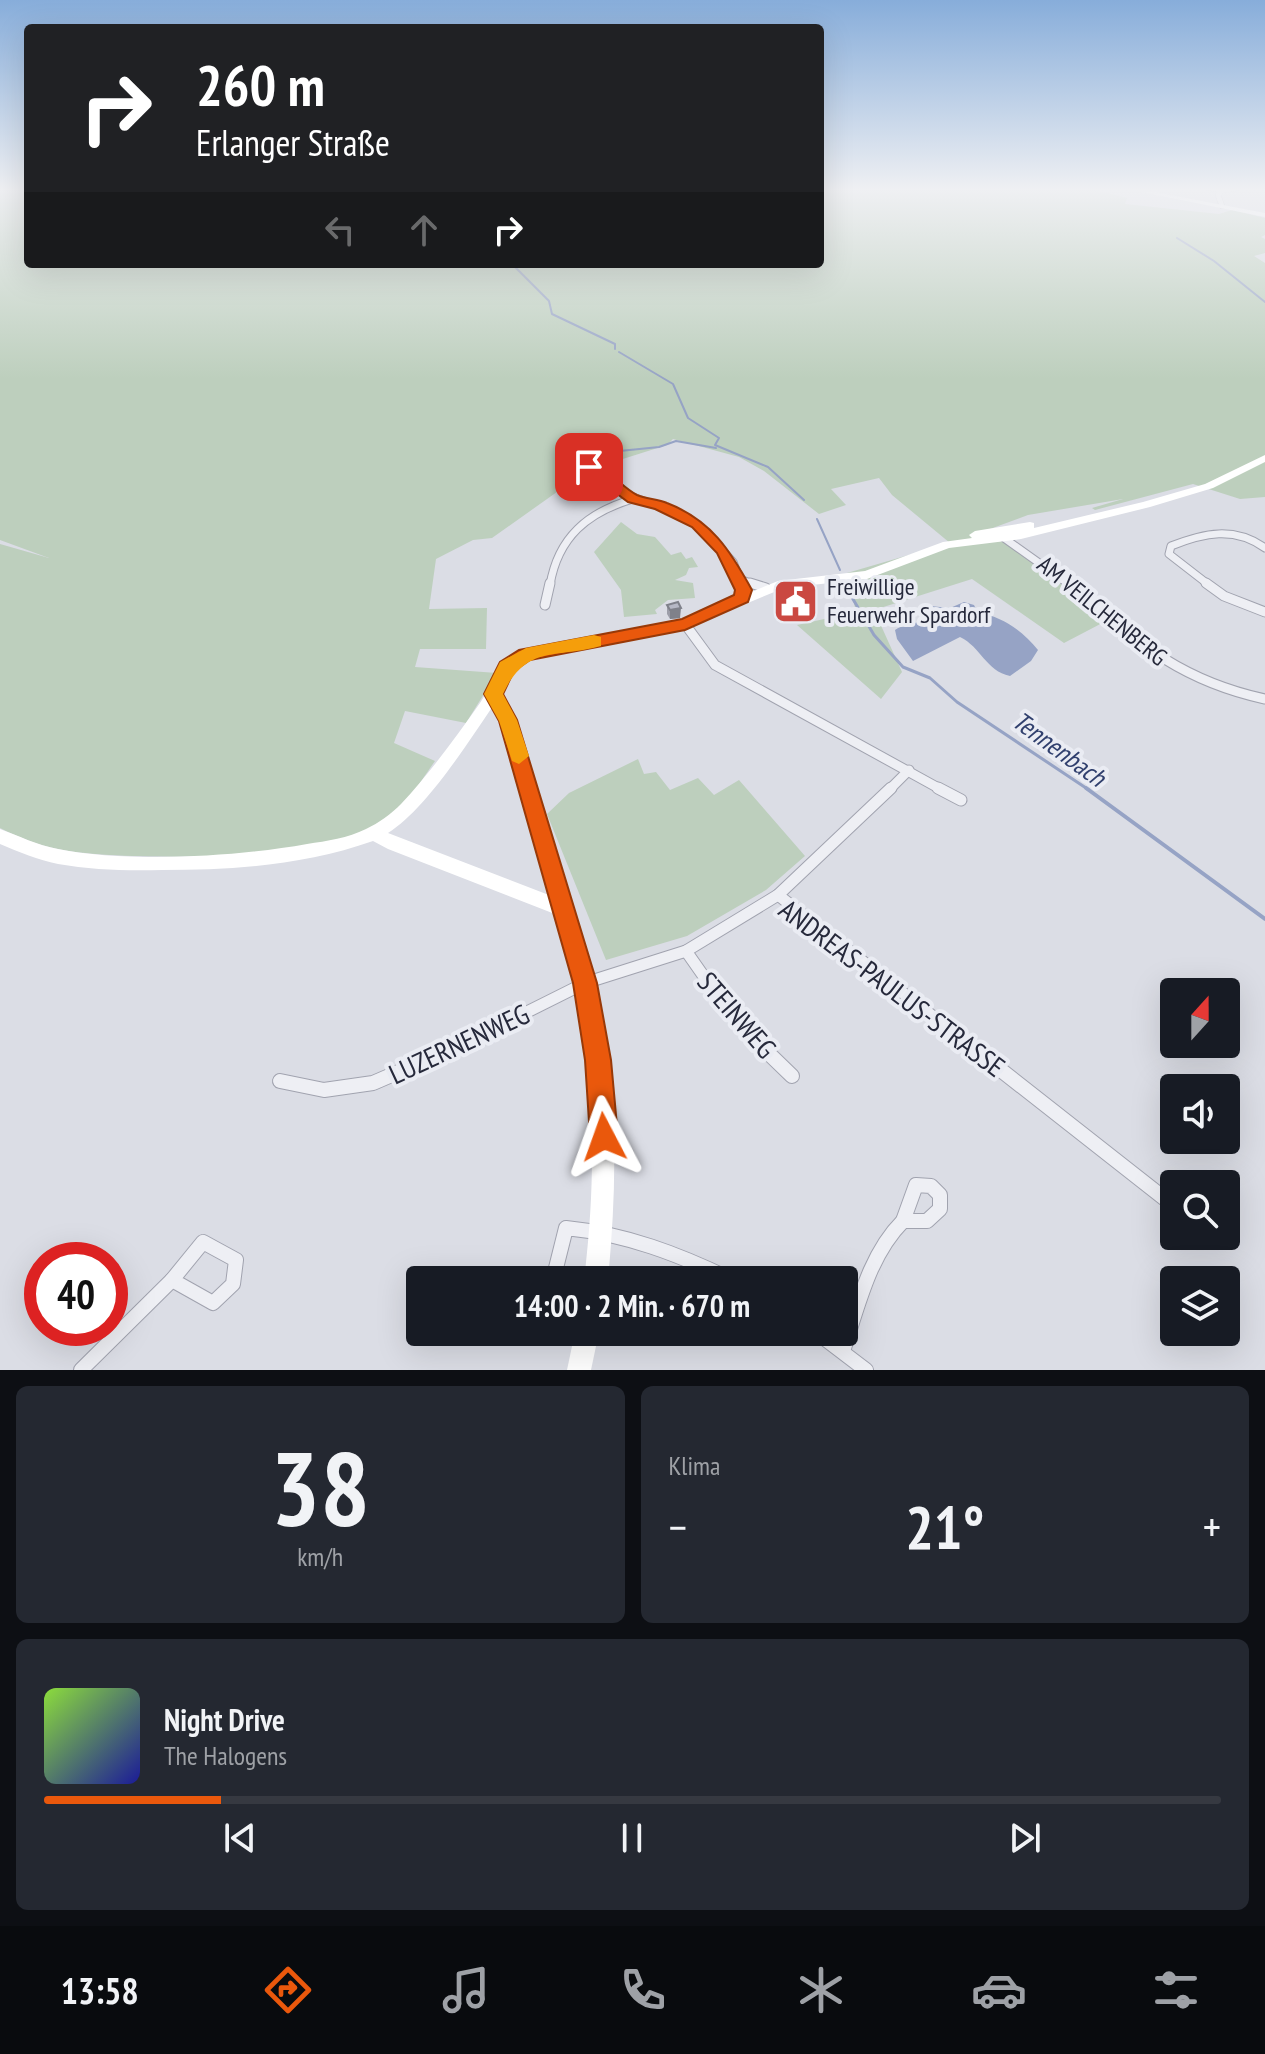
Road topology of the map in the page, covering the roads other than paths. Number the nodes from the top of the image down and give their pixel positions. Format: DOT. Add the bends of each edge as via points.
graph roads {
  1 [pos="1265,458"];
  2 [pos="589,467"];
  3 [pos="633,499"];
  4 [pos="1062,523"];
  5 [pos="1005,531"];
  6 [pos="1021,535"];
  7 [pos="1265,548"];
  8 [pos="1029,552"];
  9 [pos="742,580"];
  10 [pos="766,588"];
  11 [pos="742,598"];
  12 [pos="545,605"];
  13 [pos="1265,612"];
  14 [pos="685,624"];
  15 [pos="493,694"];
  16 [pos="1265,699"];
  17 [pos="909,770"];
  18 [pos="961,800"];
  19 [pos="375,834"];
  20 [pos="0,836"];
  21 [pos="778,895"];
  22 [pos="566,910"];
  23 [pos="686,951"];
  24 [pos="585,983"];
  25 [pos="792,1076"];
  26 [pos="280,1081"];
  27 [pos="1160,1195"];
  28 [pos="903,1221"];
  29 [pos="602,1231"];
  30 [pos="556,1266"];
  31 [pos="598,1266"];
  32 [pos="704,1266"];
  33 [pos="172,1280"];
  34 [pos="584,1346"];
  35 [pos="836,1346"];
  36 [pos="843,1351"];
  37 [pos="81,1370"];
  38 [pos="579,1370"];
  39 [pos="866,1370"];
  1 -- 4 [label="main road" via="1209,486"];
  2 -- 3 [label="street"];
  3 -- 9 [label="street" via="661,505 697,524"];
  3 -- 12 [label="street" via="601,510 571,534 555,561"];
  4 -- 5 [label="main road"];
  4 -- 6 [label="main road"];
  5 -- 6 [label="main road"];
  5 -- 8 [label="street, AM VEILCHENBERG"];
  5 -- 10 [label="main road" via="867,575"];
  6 -- 8 [label="street, AM VEILCHENBERG"];
  7 -- 13 [label="street" via="1232,530 1181,542 1171,546 1169,554 1224,596"];
  8 -- 16 [label="street, AM VEILCHENBERG" via="1167,665 1217,689"];
  9 -- 10 [label="street"];
  9 -- 11 [label="street"];
  10 -- 11 [label="main road"];
  11 -- 14 [label="main road"];
  14 -- 15 [label="main road" via="525,654 507,667"];
  14 -- 17 [label="street" via="715,665"];
  15 -- 19 [label="main road" via="414,799"];
  15 -- 22 [label="main road" via="508,720"];
  17 -- 18 [label="street"];
  17 -- 21 [label="street"];
  19 -- 20 [label="main road" via="324,851 207,860 96,860 38,852"];
  19 -- 22 [label="main road"];
  21 -- 23 [label="street, ANDREAS-PAULUS-STRASSE"];
  21 -- 27 [label="street, ANDREAS-PAULUS-STRASSE"];
  22 -- 24 [label="main road"];
  23 -- 24 [label="street, ANDREAS-PAULUS-STRASSE"];
  23 -- 25 [label="street, STEINWEG" via="754,1042"];
  24 -- 26 [label="street, LUZERNENWEG" via="419,1066 373,1083 324,1090"];
  24 -- 29 [label="main road" via="603,1106"];
  28 -- 36 [label="street" via="868,1276"];
  29 -- 30 [label="street" via="566,1228"];
  29 -- 31 [label="main road"];
  29 -- 32 [label="street"];
  33 -- 37 [label="street"];
  34 -- 38 [label="main road"];
  35 -- 36 [label="street"];
  36 -- 39 [label="street"];
}
